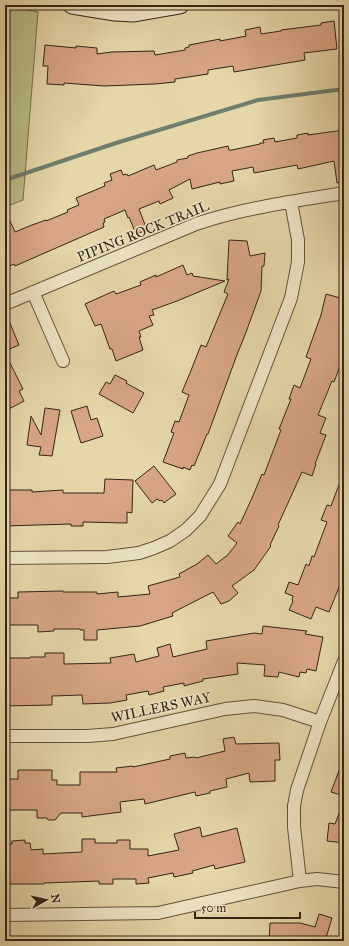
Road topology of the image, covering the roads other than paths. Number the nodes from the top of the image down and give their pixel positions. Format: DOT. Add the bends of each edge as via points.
graph roads {
  1 [pos="180,5"];
  2 [pos="77,6"];
  3 [pos="344,193"];
  4 [pos="291,202"];
  5 [pos="33,292"];
  6 [pos="5,304"];
  7 [pos="63,361"];
  8 [pos="5,558"];
  9 [pos="344,661"];
  10 [pos="320,722"];
  11 [pos="5,736"];
  12 [pos="300,881"];
  13 [pos="344,882"];
  14 [pos="5,915"];
  1 -- 2 [label="street" via="134,12"];
  3 -- 4 [label="street, PIPING ROCK TRAIL"];
  4 -- 5 [label="street, PIPING ROCK TRAIL" via="196,224"];
  4 -- 8 [label="street" via="298,240 298,262 291,298 220,484 200,516 170,541 139,553 107,557"];
  5 -- 6 [label="street, PIPING ROCK TRAIL"];
  5 -- 7 [label="street"];
  9 -- 10 [label="street"];
  10 -- 11 [label="street, WILLERS WAY" via="283,710 254,706 225,709 113,734"];
  10 -- 12 [label="street" via="302,773 294,806"];
  12 -- 13 [label="street" via="317,879"];
  12 -- 14 [label="street" via="158,913"];
}
